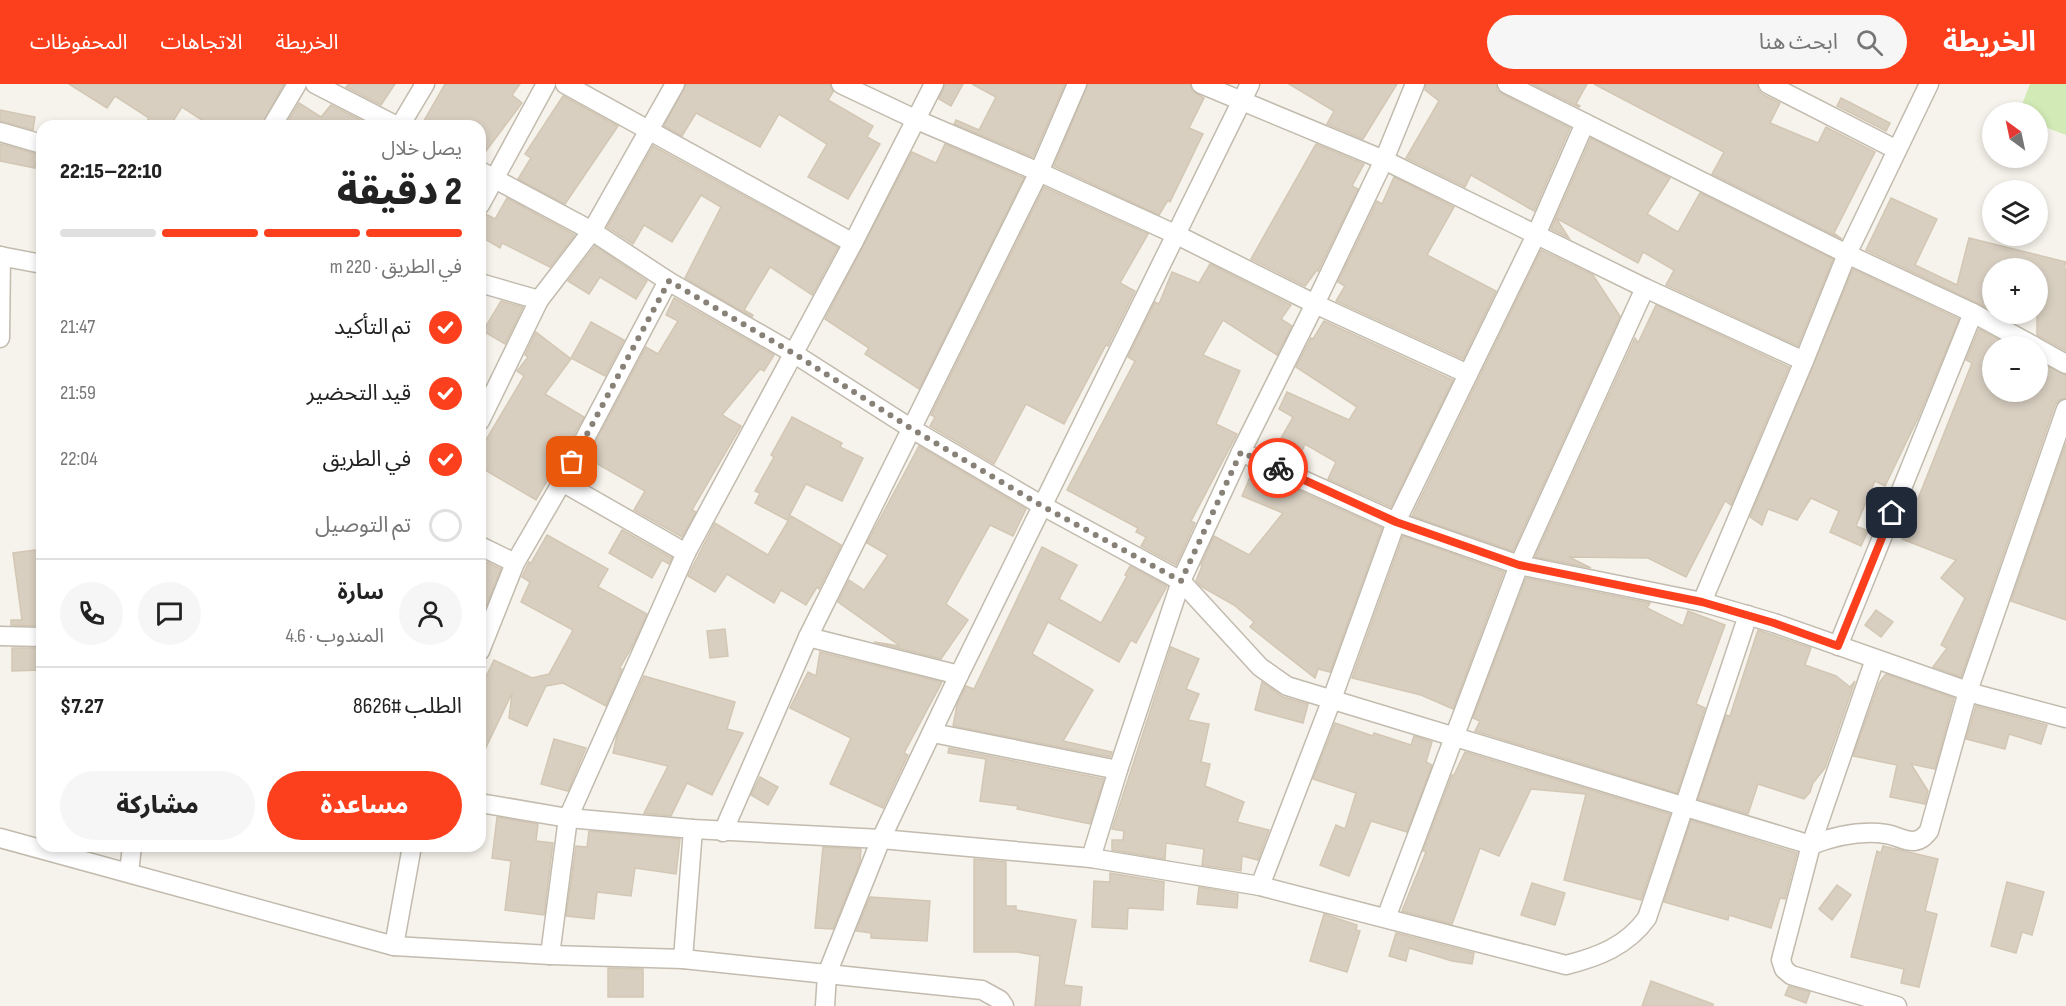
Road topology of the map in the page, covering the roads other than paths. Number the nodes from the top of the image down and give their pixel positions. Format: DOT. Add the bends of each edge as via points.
graph roads {
  1 [pos="297,84"];
  2 [pos="315,84"];
  3 [pos="425,84"];
  4 [pos="546,84"];
  5 [pos="565,84"];
  6 [pos="675,84"];
  7 [pos="841,84"];
  8 [pos="934,84"];
  9 [pos="1077,84"];
  10 [pos="1201,84"];
  11 [pos="1250,84"];
  12 [pos="1414,84"];
  13 [pos="1507,84"];
  14 [pos="1768,84"];
  15 [pos="1929,84"];
  16 [pos="1242,102"];
  17 [pos="276,120"];
  18 [pos="387,120"];
  19 [pos="403,120"];
  20 [pos="917,120"];
  21 [pos="1585,123"];
  22 [pos="649,130"];
  23 [pos="0,132"];
  24 [pos="36,142"];
  25 [pos="1897,150"];
  26 [pos="1384,160"];
  27 [pos="1039,172"];
  28 [pos="488,175"];
  29 [pos="592,231"];
  30 [pos="1177,235"];
  31 [pos="1536,235"];
  32 [pos="853,243"];
  33 [pos="1847,254"];
  34 [pos="1,256"];
  35 [pos="36,263"];
  36 [pos="669,281"];
  37 [pos="486,285"];
  38 [pos="1645,288"];
  39 [pos="539,300"];
  40 [pos="1315,304"];
  41 [pos="1972,313"];
  42 [pos="2015,336"];
  43 [pos="0,338"];
  44 [pos="793,353"];
  45 [pos="2048,354"];
  46 [pos="1804,361"];
  47 [pos="2066,364"];
  48 [pos="1468,374"];
  49 [pos="486,409"];
  50 [pos="2066,409"];
  51 [pos="912,429"];
  52 [pos="1241,452"];
  53 [pos="562,482"];
  54 [pos="1042,506"];
  55 [pos="1396,522"];
  56 [pos="486,549"];
  57 [pos="686,554"];
  58 [pos="515,563"];
  59 [pos="1519,565"];
  60 [pos="1181,581"];
  61 [pos="1702,602"];
  62 [pos="1748,615"];
  63 [pos="0,636"];
  64 [pos="486,636"];
  65 [pos="36,637"];
  66 [pos="808,637"];
  67 [pos="1838,646"];
  68 [pos="1875,658"];
  69 [pos="959,675"];
  70 [pos="1968,691"];
  71 [pos="1332,699"];
  72 [pos="2066,718"];
  73 [pos="933,733"];
  74 [pos="1455,736"];
  75 [pos="1118,770"];
  76 [pos="486,804"];
  77 [pos="1684,806"];
  78 [pos="568,818"];
  79 [pos="693,829"];
  80 [pos="723,832"];
  81 [pos="0,838"];
  82 [pos="881,839"];
  83 [pos="1811,845"];
  84 [pos="36,848"];
  85 [pos="52,852"];
  86 [pos="131,852"];
  87 [pos="411,852"];
  88 [pos="1091,858"];
  89 [pos="129,873"];
  90 [pos="1260,886"];
  91 [pos="1386,918"];
  92 [pos="394,946"];
  93 [pos="550,955"];
  94 [pos="683,959"];
  95 [pos="827,974"];
  96 [pos="825,1006"];
  97 [pos="1004,1006"];
  98 [pos="1897,1006"];
  1 -- 17 [label="street"];
  2 -- 18 [label="street"];
  3 -- 19 [label="street"];
  4 -- 28 [label="street"];
  5 -- 22 [label="street"];
  6 -- 22 [label="street"];
  7 -- 20 [label="street"];
  8 -- 20 [label="street"];
  9 -- 27 [label="street"];
  10 -- 16 [label="street"];
  11 -- 16 [label="street"];
  12 -- 26 [label="street"];
  13 -- 21 [label="street"];
  14 -- 25 [label="street"];
  15 -- 25 [label="street"];
  16 -- 26 [label="street"];
  16 -- 30 [label="street"];
  20 -- 27 [label="street"];
  20 -- 32 [label="street"];
  21 -- 31 [label="street"];
  21 -- 33 [label="street"];
  22 -- 29 [label="street"];
  22 -- 32 [label="street"];
  23 -- 24 [label="street"];
  25 -- 33 [label="street"];
  26 -- 31 [label="street"];
  26 -- 40 [label="street"];
  27 -- 30 [label="street"];
  27 -- 51 [label="street"];
  28 -- 29 [label="street"];
  29 -- 36 [label="street"];
  29 -- 39 [label="street"];
  30 -- 40 [label="street"];
  30 -- 54 [label="street"];
  31 -- 38 [label="street"];
  31 -- 48 [label="street"];
  32 -- 44 [label="street"];
  33 -- 41 [label="street"];
  33 -- 46 [label="street"];
  34 -- 35 [label="street"];
  34 -- 43 [label="street"];
  36 -- 44 [label="street"];
  36 -- 53 [label="street"];
  37 -- 39 [label="street"];
  38 -- 46 [label="street"];
  38 -- 59 [label="street"];
  39 -- 49 [label="street"];
  40 -- 48 [label="street"];
  40 -- 52 [label="street"];
  41 -- 42 [label="street"];
  41 -- 67 [label="street"];
  44 -- 51 [label="street"];
  44 -- 57 [label="street"];
  45 -- 47 [label="street"];
  46 -- 61 [label="street"];
  48 -- 55 [label="street"];
  50 -- 70 [label="street"];
  51 -- 54 [label="street"];
  51 -- 66 [label="street"];
  52 -- 55 [label="street"];
  52 -- 60 [label="street"];
  53 -- 57 [label="street"];
  53 -- 58 [label="street"];
  54 -- 60 [label="street"];
  54 -- 69 [label="street"];
  55 -- 59 [label="street"];
  55 -- 71 [label="street"];
  56 -- 58 [label="street"];
  57 -- 78 [label="street"];
  58 -- 64 [label="street"];
  59 -- 61 [label="street"];
  59 -- 74 [label="street"];
  60 -- 71 [label="street" via="1268,674 1287,686"];
  60 -- 75 [label="street"];
  61 -- 62 [label="street"];
  62 -- 67 [label="street"];
  62 -- 77 [label="street"];
  63 -- 65 [label="street"];
  66 -- 69 [label="street"];
  66 -- 80 [label="street"];
  67 -- 68 [label="street"];
  68 -- 70 [label="street"];
  68 -- 83 [label="street"];
  69 -- 73 [label="street"];
  70 -- 72 [label="street"];
  70 -- 83 [label="street" via="1929,831 1922,839 1848,834"];
  71 -- 74 [label="street"];
  71 -- 90 [label="street"];
  73 -- 75 [label="street"];
  73 -- 82 [label="street"];
  74 -- 77 [label="street"];
  74 -- 91 [label="street"];
  75 -- 88 [label="street"];
  76 -- 78 [label="street"];
  77 -- 83 [label="street"];
  77 -- 91 [label="street" via="1647,918 1622,943 1599,955 1566,965"];
  78 -- 79 [label="street"];
  78 -- 93 [label="street"];
  79 -- 80 [label="street"];
  79 -- 94 [label="street"];
  80 -- 82 [label="street"];
  81 -- 84 [label="street"];
  82 -- 88 [label="street"];
  82 -- 95 [label="street"];
  83 -- 98 [label="street" via="1781,960 1784,969 1804,980"];
  85 -- 89 [label="street"];
  86 -- 89 [label="street"];
  87 -- 92 [label="street"];
  88 -- 90 [label="street"];
  89 -- 92 [label="street"];
  90 -- 91 [label="street"];
  92 -- 93 [label="street"];
  93 -- 94 [label="street"];
  94 -- 95 [label="street"];
  95 -- 96 [label="street"];
  95 -- 97 [label="street" via="982,990"];
}
